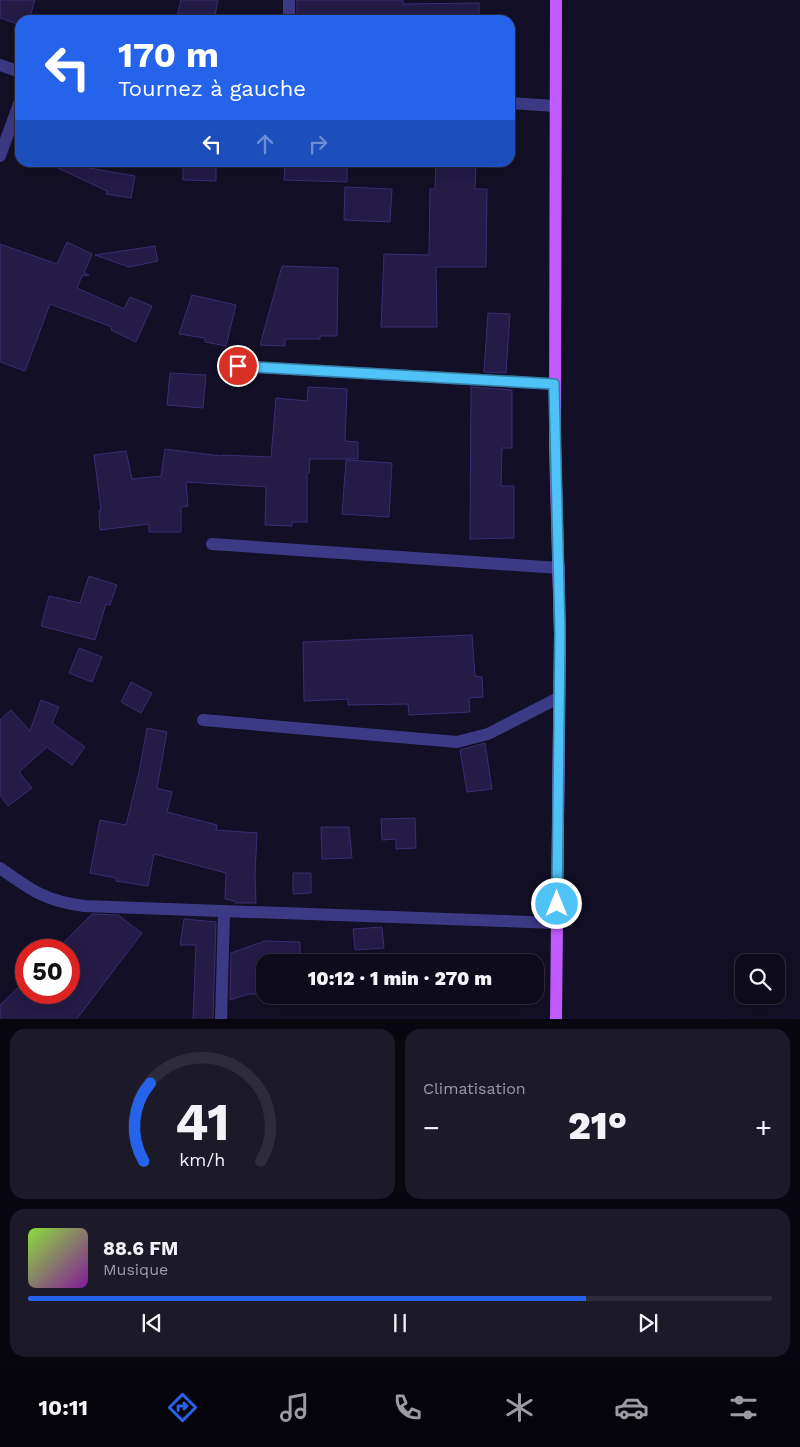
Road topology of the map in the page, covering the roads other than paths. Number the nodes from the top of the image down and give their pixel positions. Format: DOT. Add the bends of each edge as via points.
graph roads {
  1 [pos="289,0"];
  2 [pos="556,0"];
  3 [pos="289,15"];
  4 [pos="0,65"];
  5 [pos="15,70"];
  6 [pos="515,103"];
  7 [pos="555,106"];
  8 [pos="15,115"];
  9 [pos="0,156"];
  10 [pos="238,366"];
  11 [pos="554,384"];
  12 [pos="212,544"];
  13 [pos="559,568"];
  14 [pos="558,698"];
  15 [pos="203,720"];
  16 [pos="0,868"];
  17 [pos="224,912"];
  18 [pos="557,923"];
  19 [pos="221,1019"];
  20 [pos="556,1019"];
  1 -- 3 [label="street"];
  2 -- 7 [label="main road"];
  4 -- 5 [label="street"];
  6 -- 7 [label="street"];
  7 -- 11 [label="main road"];
  8 -- 9 [label="street"];
  10 -- 11 [label="street"];
  11 -- 13 [label="main road"];
  12 -- 13 [label="street"];
  13 -- 14 [label="main road"];
  14 -- 15 [label="street" via="488,734 457,742"];
  14 -- 18 [label="main road"];
  16 -- 17 [label="street" via="42,896 63,903"];
  17 -- 18 [label="street"];
  17 -- 19 [label="street"];
  18 -- 20 [label="main road"];
}
